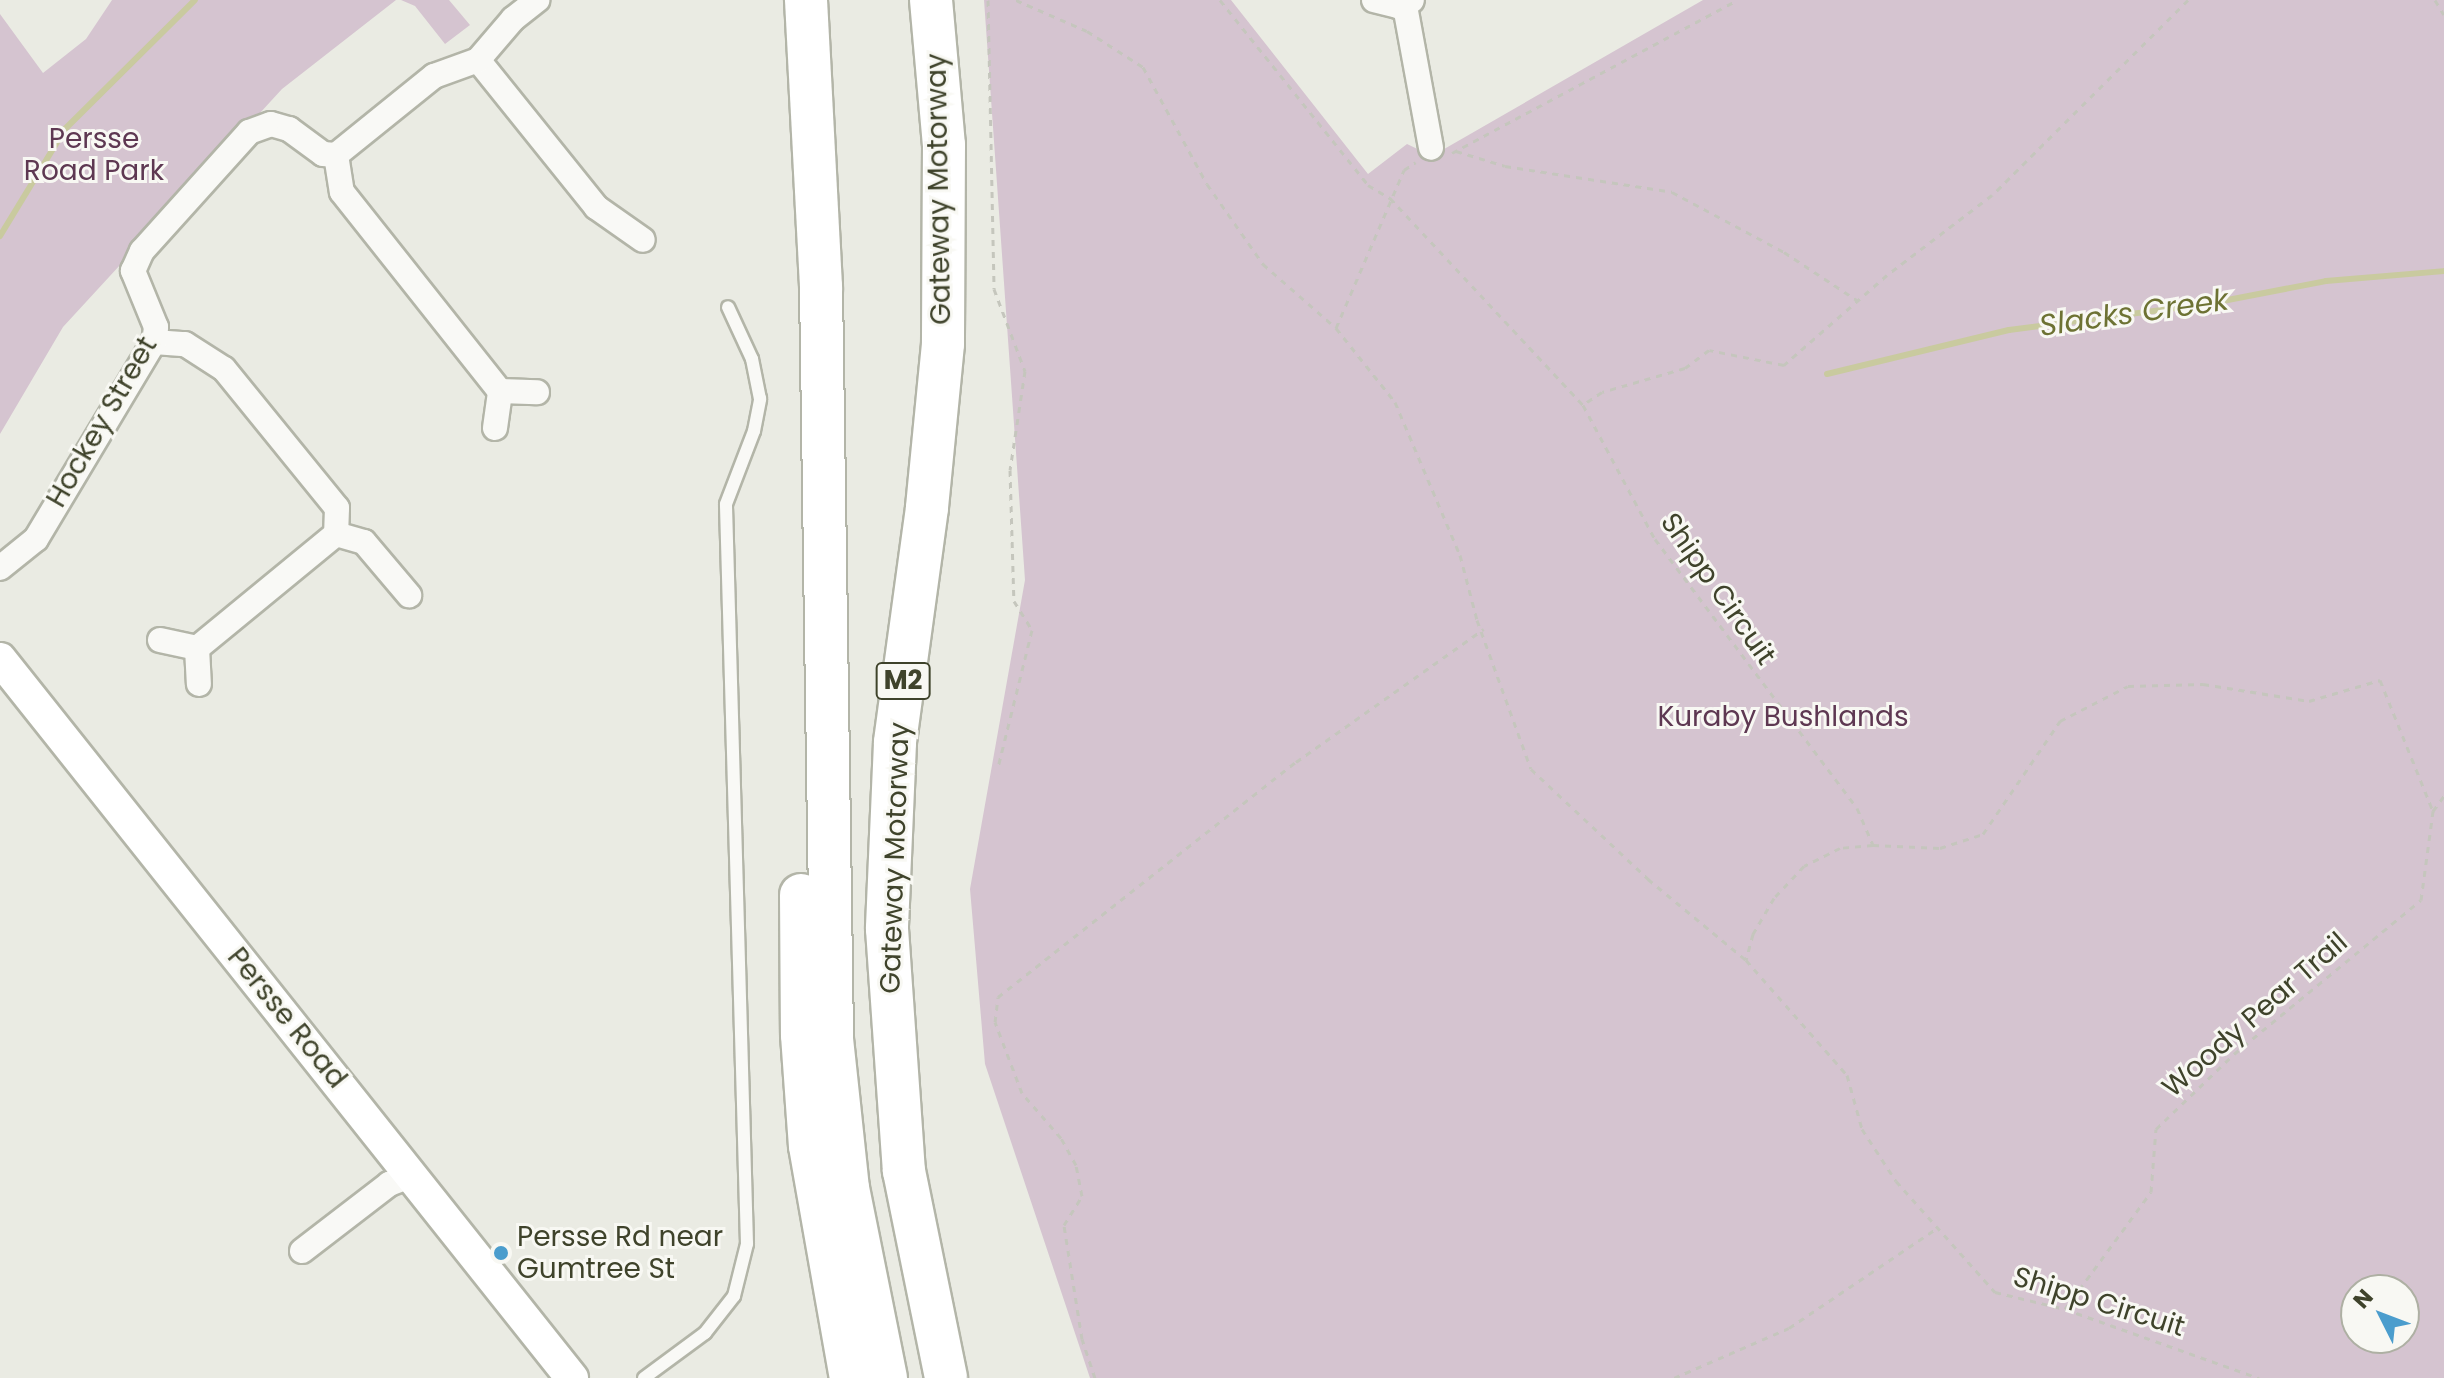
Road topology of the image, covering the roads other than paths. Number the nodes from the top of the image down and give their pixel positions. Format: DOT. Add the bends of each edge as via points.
graph roads {
  1 [pos="537,0"];
  2 [pos="806,0"];
  3 [pos="931,0"];
  4 [pos="1374,0"];
  5 [pos="1408,3"];
  6 [pos="478,60"];
  7 [pos="1431,148"];
  8 [pos="336,155"];
  9 [pos="643,240"];
  10 [pos="728,307"];
  11 [pos="154,342"];
  12 [pos="500,391"];
  13 [pos="537,392"];
  14 [pos="495,428"];
  15 [pos="822,473"];
  16 [pos="336,534"];
  17 [pos="0,568"];
  18 [pos="409,595"];
  19 [pos="160,640"];
  20 [pos="197,648"];
  21 [pos="0,659"];
  22 [pos="199,684"];
  23 [pos="412,1175"];
  24 [pos="302,1251"];
  25 [pos="572,1378"];
  26 [pos="644,1378"];
  27 [pos="851,1378"];
  28 [pos="886,1378"];
  29 [pos="946,1378"];
  1 -- 6 [label="street"];
  2 -- 15 [label="highway" via="821,287"];
  3 -- 29 [label="highway, Gateway Motorway / M2" via="944,145 943,344 895,743 887,929 904,1171"];
  4 -- 5 [label="street"];
  5 -- 7 [label="street"];
  6 -- 8 [label="street" via="434,76"];
  6 -- 9 [label="street" via="596,207"];
  8 -- 11 [label="street, Hockey Street" via="323,154 289,129 271,124 249,132 142,251 133,271 156,327"];
  8 -- 12 [label="street" via="342,192"];
  10 -- 26 [label="lane" via="752,359 760,399 754,431 726,504 747,1244 734,1296 705,1333"];
  11 -- 16 [label="street" via="185,344 224,369 337,508"];
  11 -- 17 [label="street, Hockey Street" via="36,539"];
  12 -- 13 [label="street"];
  12 -- 14 [label="street"];
  15 -- 27 [label="highway" via="810,540 802,1035 817,1197"];
  15 -- 28 [label="highway" via="832,1039 848,1188"];
  16 -- 18 [label="street" via="364,542"];
  16 -- 20 [label="street"];
  19 -- 20 [label="street"];
  20 -- 22 [label="street"];
  21 -- 23 [label="street, Persse Road"];
  23 -- 24 [label="street" via="389,1184"];
  23 -- 25 [label="street, Persse Road"];
}
